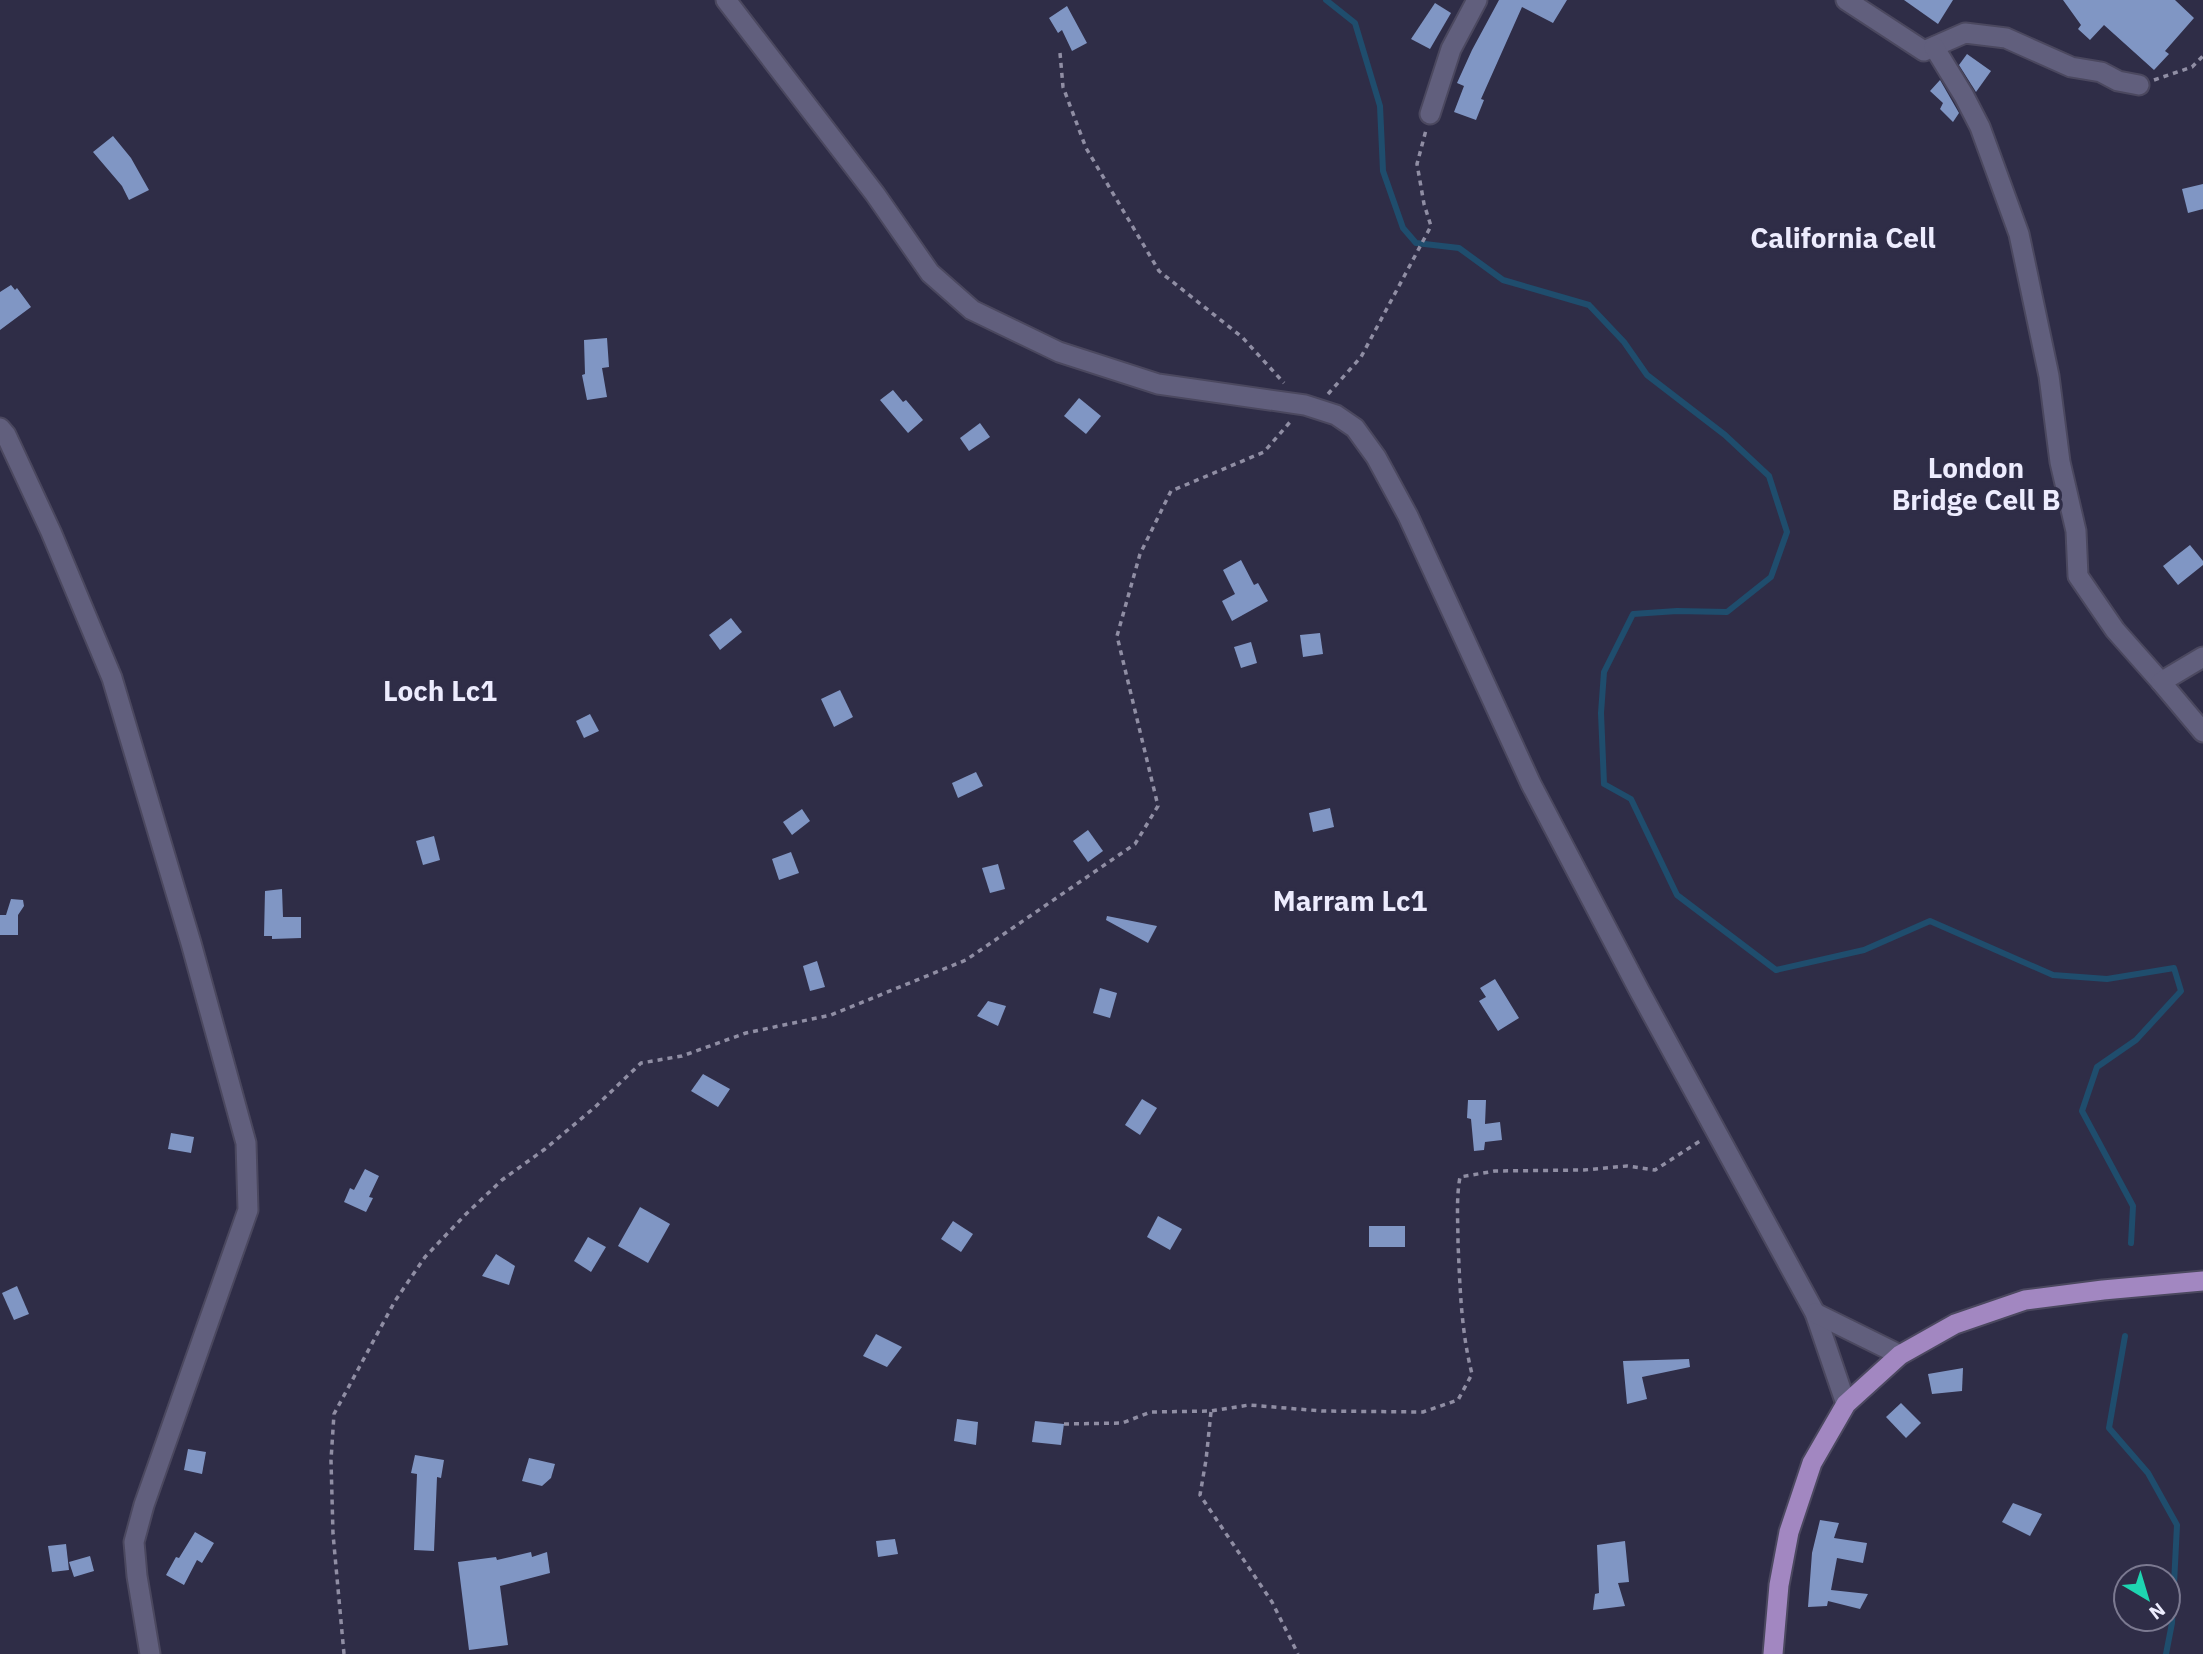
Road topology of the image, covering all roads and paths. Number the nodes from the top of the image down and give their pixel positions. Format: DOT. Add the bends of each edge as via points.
graph roads {
  1 [pos="726,0"];
  2 [pos="1477,0"];
  3 [pos="1846,0"];
  4 [pos="1934,47"];
  5 [pos="1060,53"];
  6 [pos="2203,56"];
  7 [pos="2139,85"];
  8 [pos="1430,114"];
  9 [pos="1310,407"];
  10 [pos="0,428"];
  11 [pos="2203,657"];
  12 [pos="2161,682"];
  13 [pos="2203,732"];
  14 [pos="1715,1130"];
  15 [pos="2203,1281"];
  16 [pos="1815,1313"];
  17 [pos="1900,1354"];
  18 [pos="1846,1404"];
  19 [pos="1211,1411"];
  20 [pos="1064,1424"];
  21 [pos="150,1654"];
  22 [pos="344,1654"];
  23 [pos="1298,1654"];
  24 [pos="1773,1654"];
  1 -- 9 [label="street" via="930,273 972,310 1059,352 1158,384"];
  2 -- 8 [label="street" via="1451,49"];
  3 -- 4 [label="street" via="1924,51"];
  4 -- 7 [label="street" via="1965,33 2006,38 2071,67"];
  4 -- 12 [label="street" via="1980,127 2019,234 2077,531 2078,576 2115,630"];
  5 -- 9 [label="path" via="1063,87 1086,148 1159,271 1242,337"];
  6 -- 7 [label="path" via="2192,67"];
  8 -- 9 [label="path" via="1417,164 1429,231 1361,357"];
  9 -- 14 [label="street" via="1336,415 1355,428 1376,457 1408,516 1531,783"];
  9 -- 22 [label="path" via="1264,452 1171,491 1140,554 1117,636 1158,806 1135,844 966,960 831,1015 641,1063 594,1108 502,1180 425,1257 395,1301 334,1414 333,1534"];
  10 -- 21 [label="street" via="51,532 112,678 246,1143 248,1210 134,1542"];
  11 -- 12 [label="street"];
  12 -- 13 [label="street"];
  14 -- 16 [label="street"];
  14 -- 19 [label="path" via="1655,1170 1627,1166 1495,1171 1460,1177 1460,1289 1472,1374 1458,1400 1423,1412 1322,1412 1249,1405"];
  15 -- 17 [label="main road" via="2025,1300 1955,1324"];
  16 -- 17 [label="street"];
  16 -- 18 [label="street"];
  17 -- 18 [label="main road"];
  18 -- 24 [label="main road" via="1812,1463 1789,1532"];
  19 -- 20 [label="path" via="1151,1412 1122,1423"];
  19 -- 23 [label="path" via="1200,1495 1272,1602"];
}
